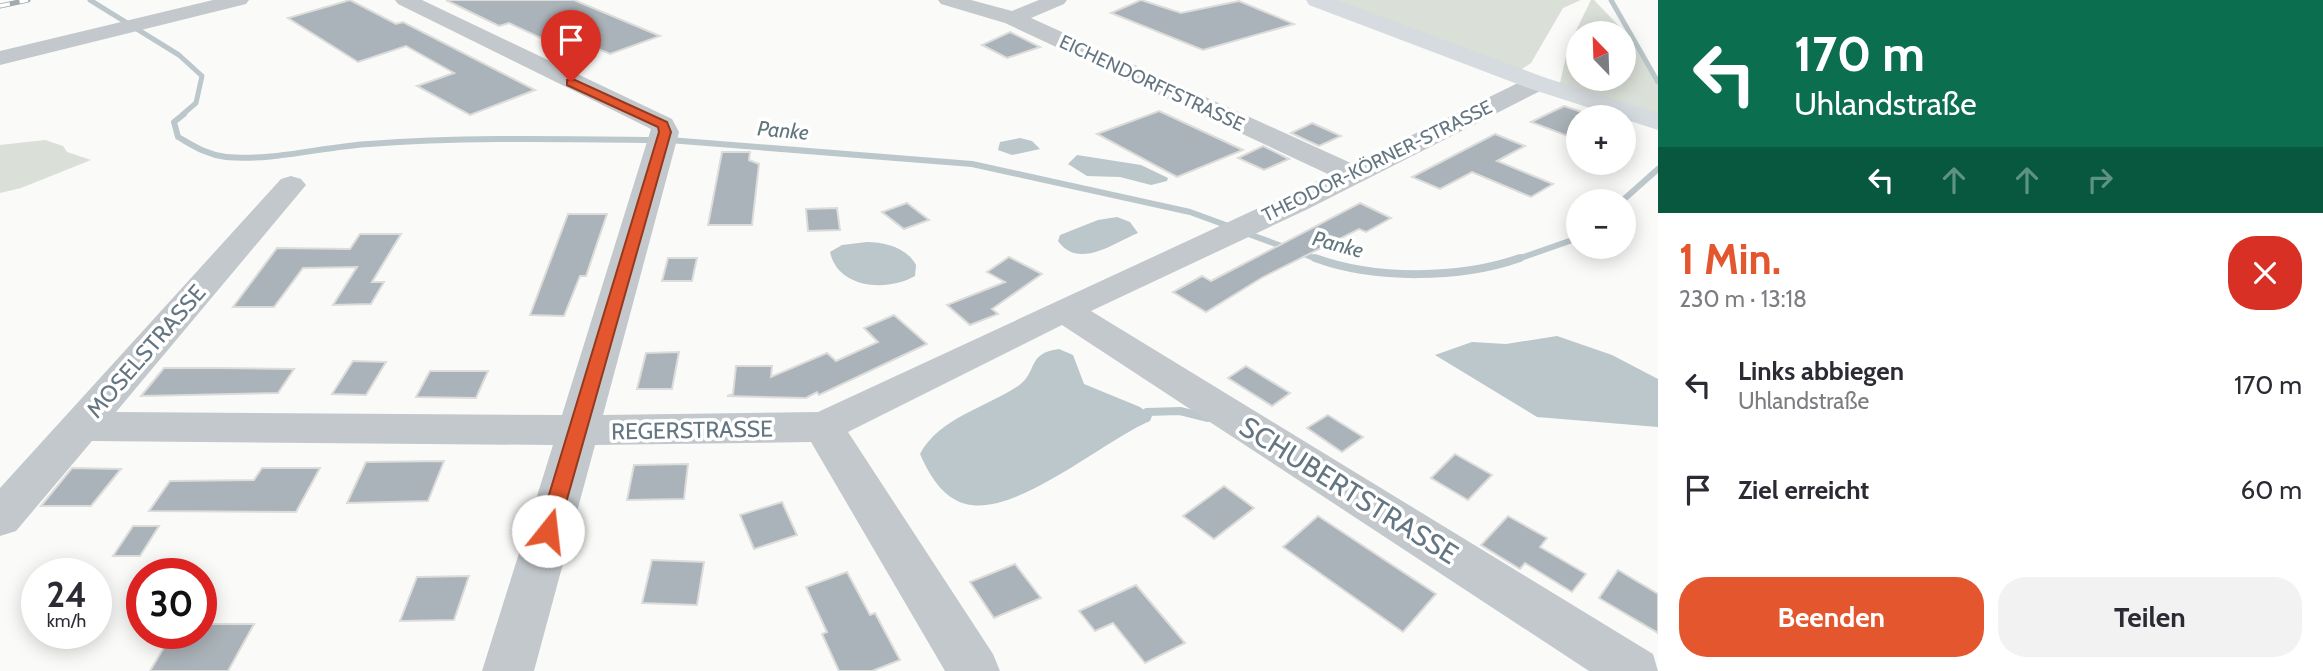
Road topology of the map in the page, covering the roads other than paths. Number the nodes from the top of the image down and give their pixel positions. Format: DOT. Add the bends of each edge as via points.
graph roads {
  1 [pos="239,0"];
  2 [pos="405,0"];
  3 [pos="948,0"];
  4 [pos="1056,0"];
  5 [pos="1317,0"];
  6 [pos="1013,18"];
  7 [pos="0,58"];
  8 [pos="1536,83"];
  9 [pos="1658,122"];
  10 [pos="1352,174"];
  11 [pos="291,185"];
  12 [pos="1234,231"];
  13 [pos="1064,310"];
  14 [pos="81,426"];
  15 [pos="823,426"];
  16 [pos="576,430"];
  17 [pos="0,518"];
  18 [pos="508,671"];
  19 [pos="974,671"];
  20 [pos="1634,671"];
  1 -- 7 [label="street"];
  2 -- 16 [label="street" via="663,135"];
  3 -- 6 [label="street, EICHENDORFFSTRASSE"];
  4 -- 6 [label="street"];
  5 -- 8 [label="main road"];
  6 -- 10 [label="street, EICHENDORFFSTRASSE"];
  8 -- 9 [label="main road"];
  8 -- 10 [label="street, THEODOR-KÖRNER-STRASSE"];
  10 -- 12 [label="street, THEODOR-KÖRNER-STRASSE"];
  11 -- 14 [label="street, MOSELSTRASSE"];
  12 -- 13 [label="street, REGERSTRASSE"];
  13 -- 15 [label="street, REGERSTRASSE"];
  13 -- 20 [label="street, SCHUBERTSTRASSE"];
  14 -- 16 [label="street, REGERSTRASSE"];
  14 -- 17 [label="street, MOSELSTRASSE"];
  15 -- 16 [label="street, REGERSTRASSE"];
  15 -- 19 [label="street"];
  16 -- 18 [label="street"];
}
